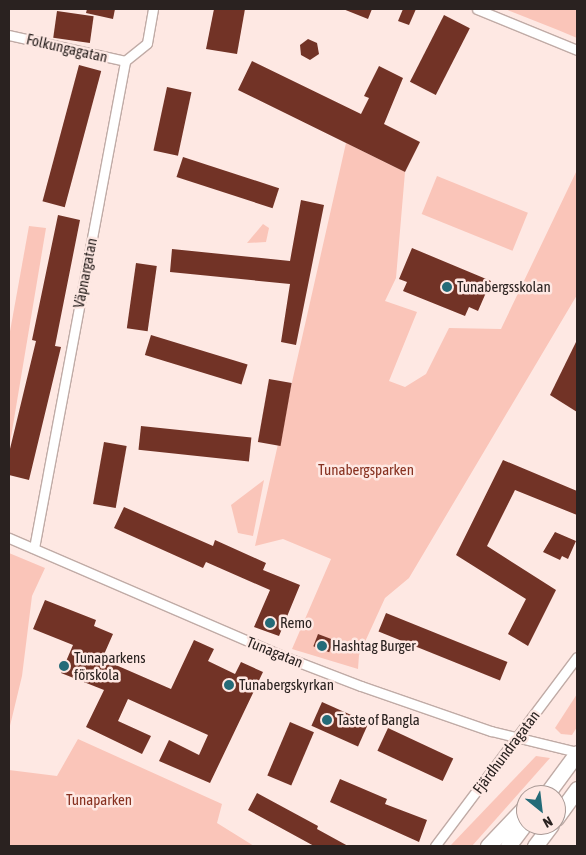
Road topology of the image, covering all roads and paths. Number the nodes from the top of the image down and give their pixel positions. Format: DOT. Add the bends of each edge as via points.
graph roads {
  1 [pos="154,9"];
  2 [pos="477,9"];
  3 [pos="9,35"];
  4 [pos="577,50"];
  5 [pos="125,61"];
  6 [pos="9,538"];
  7 [pos="34,548"];
  8 [pos="577,657"];
  9 [pos="518,737"];
  10 [pos="576,754"];
  11 [pos="547,785"];
  12 [pos="553,785"];
  13 [pos="577,789"];
  14 [pos="566,805"];
  15 [pos="516,817"];
  16 [pos="516,835"];
  17 [pos="544,835"];
  18 [pos="435,846"];
  19 [pos="488,846"];
  20 [pos="508,846"];
  21 [pos="535,846"];
  1 -- 5 [label="street" via="147,43"];
  2 -- 4 [label="street"];
  3 -- 5 [label="street, Folkungagatan"];
  5 -- 7 [label="street, Väpnargatan"];
  6 -- 7 [label="street, Tunagatan"];
  7 -- 9 [label="street, Tunagatan" via="288,658"];
  8 -- 9 [label="street, Fjärdhundragatan"];
  9 -- 10 [label="street, Tunagatan" via="554,744"];
  9 -- 18 [label="street, Fjärdhundragatan"];
  10 -- 11 [label="main road"];
  10 -- 12 [label="main road"];
  13 -- 14 [label="main road"];
  15 -- 19 [label="main road"];
  16 -- 20 [label="main road"];
  17 -- 21 [label="main road"];
}
